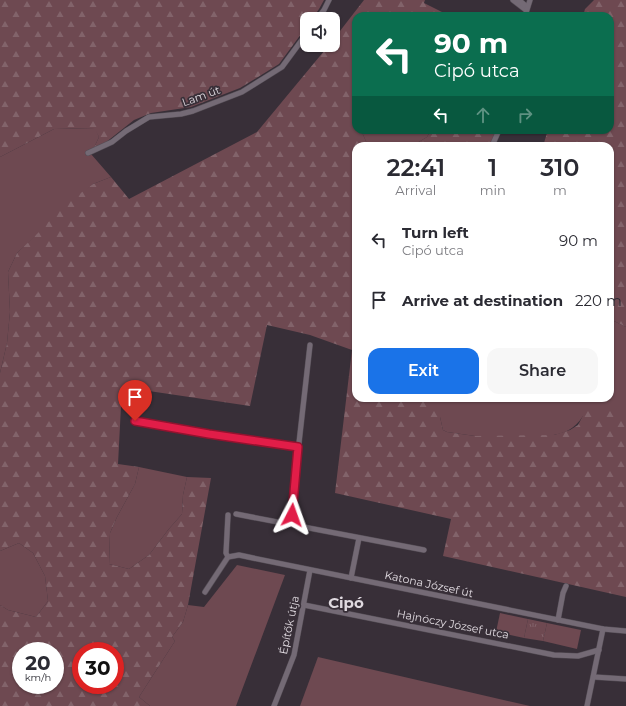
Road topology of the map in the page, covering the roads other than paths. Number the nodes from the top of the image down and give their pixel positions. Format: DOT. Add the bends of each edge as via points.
graph roads {
  1 [pos="329,0"];
  2 [pos="513,0"];
  3 [pos="519,0"];
  4 [pos="530,0"];
  5 [pos="527,8"];
  6 [pos="322,12"];
  7 [pos="526,12"];
  8 [pos="300,43"];
  9 [pos="88,153"];
  10 [pos="310,346"];
  11 [pos="135,421"];
  12 [pos="298,447"];
  13 [pos="236,514"];
  14 [pos="228,515"];
  15 [pos="294,525"];
  16 [pos="359,538"];
  17 [pos="424,550"];
  18 [pos="228,557"];
  19 [pos="310,570"];
  20 [pos="351,578"];
  21 [pos="566,586"];
  22 [pos="205,592"];
  23 [pos="304,605"];
  24 [pos="558,620"];
  25 [pos="603,629"];
  26 [pos="626,631"];
  27 [pos="599,650"];
  28 [pos="594,678"];
  29 [pos="626,679"];
  30 [pos="274,706"];
  31 [pos="587,706"];
  1 -- 6 [label="street"];
  2 -- 5 [label="street"];
  3 -- 5 [label="street"];
  4 -- 5 [label="street"];
  5 -- 7 [label="street"];
  8 -- 9 [label="street, Lam út" via="282,67 242,92 193,111 149,117 112,142"];
  10 -- 12 [label="street"];
  11 -- 12 [label="street"];
  12 -- 15 [label="street" via="292,505"];
  13 -- 15 [label="street"];
  14 -- 18 [label="street"];
  15 -- 16 [label="street"];
  16 -- 17 [label="street"];
  16 -- 20 [label="street"];
  18 -- 19 [label="street, Katona József út" via="239,555"];
  18 -- 22 [label="street"];
  19 -- 20 [label="street, Katona József út"];
  19 -- 23 [label="street, Építők útja"];
  20 -- 24 [label="street, Katona József út"];
  21 -- 24 [label="street"];
  23 -- 27 [label="street, Hajnóczy József utca" via="554,655 578,656"];
  23 -- 30 [label="street, Építők útja" via="294,655"];
  24 -- 25 [label="street, Katona József út"];
  25 -- 26 [label="street, Katona József út"];
  25 -- 27 [label="street"];
  27 -- 28 [label="street"];
  28 -- 29 [label="street"];
  28 -- 31 [label="street"];
}
